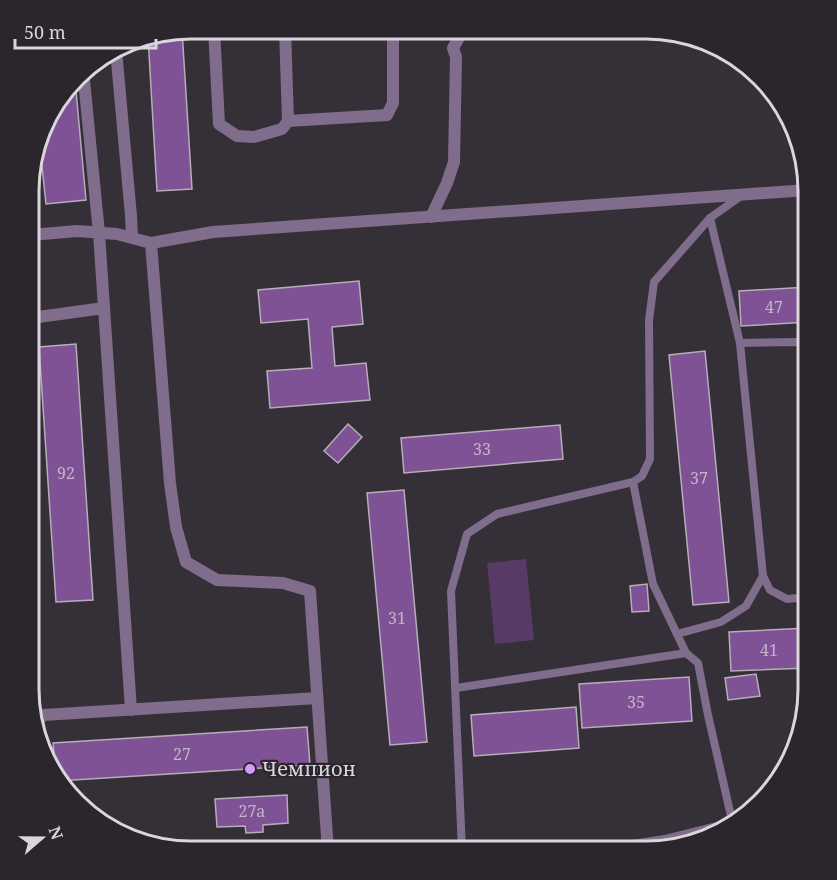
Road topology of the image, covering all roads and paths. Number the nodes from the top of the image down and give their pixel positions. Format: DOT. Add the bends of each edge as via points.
graph roads {
  1 [pos="215,39"];
  2 [pos="285,39"];
  3 [pos="393,39"];
  4 [pos="458,39"];
  5 [pos="117,58"];
  6 [pos="84,82"];
  7 [pos="288,121"];
  8 [pos="798,191"];
  9 [pos="742,195"];
  10 [pos="431,217"];
  11 [pos="710,218"];
  12 [pos="99,233"];
  13 [pos="39,234"];
  14 [pos="132,238"];
  15 [pos="151,243"];
  16 [pos="104,308"];
  17 [pos="39,317"];
  18 [pos="798,342"];
  19 [pos="740,343"];
  20 [pos="633,482"];
  21 [pos="763,576"];
  22 [pos="798,598"];
  23 [pos="677,634"];
  24 [pos="686,653"];
  25 [pos="456,688"];
  26 [pos="317,698"];
  27 [pos="131,710"];
  28 [pos="42,717"];
  29 [pos="733,814"];
  30 [pos="327,841"];
  31 [pos="462,841"];
  1 -- 7 [label="street" via="219,124 237,136 254,137 282,129"];
  2 -- 7 [label="street"];
  3 -- 7 [label="street" via="393,103 387,115"];
  4 -- 10 [label="street" via="453,48 454,162"];
  5 -- 14 [label="street"];
  6 -- 12 [label="street"];
  8 -- 9 [label="street"];
  9 -- 10 [label="street"];
  9 -- 11 [label="lane"];
  10 -- 15 [label="street" via="213,232"];
  11 -- 19 [label="lane"];
  11 -- 20 [label="lane" via="654,282 649,320 650,459 642,476"];
  12 -- 13 [label="street"];
  12 -- 14 [label="street"];
  12 -- 16 [label="street"];
  14 -- 15 [label="street"];
  15 -- 26 [label="street" via="170,483 186,562 217,580 283,583 310,591"];
  16 -- 17 [label="street"];
  16 -- 27 [label="street"];
  18 -- 19 [label="lane"];
  19 -- 21 [label="lane"];
  20 -- 23 [label="lane" via="653,584"];
  20 -- 25 [label="lane" via="497,514 467,534 451,591"];
  21 -- 22 [label="lane" via="770,590 787,599"];
  21 -- 23 [label="lane" via="746,606 721,622"];
  23 -- 24 [label="lane"];
  24 -- 25 [label="lane"];
  24 -- 29 [label="lane" via="698,663"];
  25 -- 31 [label="lane"];
  26 -- 27 [label="street"];
  26 -- 30 [label="street"];
  27 -- 28 [label="street"];
}
